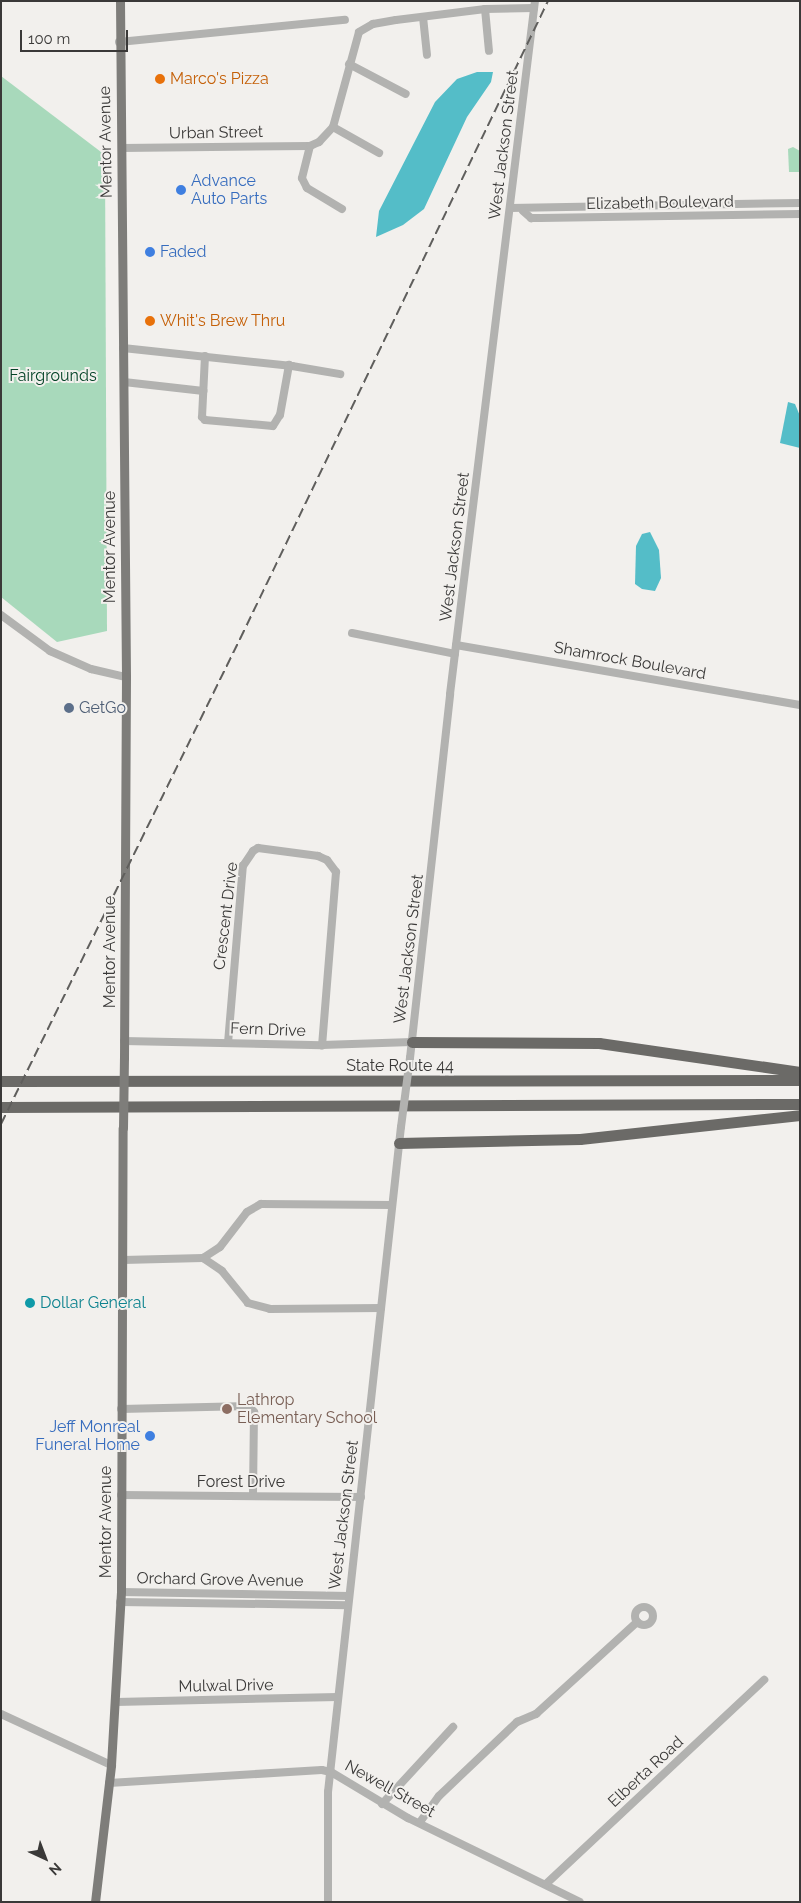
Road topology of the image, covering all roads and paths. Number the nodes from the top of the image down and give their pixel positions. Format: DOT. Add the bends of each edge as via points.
graph roads {
  1 [pos="120,1"];
  2 [pos="534,4"];
  3 [pos="485,9"];
  4 [pos="423,17"];
  5 [pos="345,20"];
  6 [pos="119,42"];
  7 [pos="489,51"];
  8 [pos="427,55"];
  9 [pos="349,64"];
  10 [pos="406,94"];
  11 [pos="333,127"];
  12 [pos="310,146"];
  13 [pos="122,148"];
  14 [pos="379,153"];
  15 [pos="800,203"];
  16 [pos="510,208"];
  17 [pos="342,209"];
  18 [pos="523,210"];
  19 [pos="800,214"];
  20 [pos="123,348"];
  21 [pos="205,356"];
  22 [pos="289,366"];
  23 [pos="340,374"];
  24 [pos="124,382"];
  25 [pos="203,391"];
  26 [pos="1,614"];
  27 [pos="352,633"];
  28 [pos="456,645"];
  29 [pos="455,654"];
  30 [pos="126,677"];
  31 [pos="800,705"];
  32 [pos="124,1041"];
  33 [pos="412,1042"];
  34 [pos="228,1043"];
  35 [pos="322,1045"];
  36 [pos="800,1072"];
  37 [pos="800,1080"];
  38 [pos="1,1082"];
  39 [pos="800,1104"];
  40 [pos="1,1107"];
  41 [pos="800,1115"];
  42 [pos="399,1144"];
  43 [pos="392,1205"];
  44 [pos="203,1258"];
  45 [pos="123,1260"];
  46 [pos="381,1308"];
  47 [pos="121,1409"];
  48 [pos="121,1495"];
  49 [pos="253,1495"];
  50 [pos="361,1497"];
  51 [pos="121,1592"];
  52 [pos="349,1596"];
  53 [pos="120,1602"];
  54 [pos="348,1605"];
  55 [pos="638,1622"];
  56 [pos="764,1680"];
  57 [pos="338,1697"];
  58 [pos="116,1702"];
  59 [pos="1,1714"];
  60 [pos="453,1726"];
  61 [pos="111,1765"];
  62 [pos="331,1772"];
  63 [pos="109,1783"];
  64 [pos="382,1804"];
  65 [pos="420,1822"];
  66 [pos="546,1884"];
  67 [pos="95,1902"];
  68 [pos="328,1902"];
  69 [pos="580,1902"];
  1 -- 6 [label="main road, Mentor Avenue"];
  2 -- 3 [label="street"];
  2 -- 16 [label="street, West Jackson Street"];
  3 -- 4 [label="street"];
  3 -- 7 [label="street"];
  4 -- 8 [label="street"];
  4 -- 9 [label="street" via="365,27 355,39"];
  5 -- 6 [label="street"];
  6 -- 13 [label="main road, Mentor Avenue"];
  9 -- 10 [label="street"];
  9 -- 11 [label="street"];
  11 -- 12 [label="street" via="319,142"];
  11 -- 14 [label="street"];
  12 -- 13 [label="street, Urban Street"];
  12 -- 17 [label="street" via="303,184"];
  13 -- 20 [label="main road, Mentor Avenue"];
  15 -- 18 [label="street, Elizabeth Boulevard" via="534,207"];
  16 -- 18 [label="street, Elizabeth Boulevard"];
  16 -- 28 [label="street, West Jackson Street"];
  18 -- 19 [label="street, Elizabeth Boulevard" via="531,218"];
  20 -- 21 [label="street"];
  20 -- 24 [label="main road, Mentor Avenue"];
  21 -- 22 [label="street"];
  21 -- 25 [label="street"];
  22 -- 23 [label="street"];
  22 -- 25 [label="street" via="280,415 273,426 205,420"];
  24 -- 25 [label="street"];
  24 -- 30 [label="main road, Mentor Avenue"];
  26 -- 30 [label="street" via="50,651 91,669"];
  27 -- 29 [label="street"];
  28 -- 29 [label="street, West Jackson Street"];
  28 -- 31 [label="street, Shamrock Boulevard"];
  29 -- 33 [label="street, West Jackson Street"];
  30 -- 32 [label="main road, Mentor Avenue"];
  32 -- 34 [label="street, Fern Drive"];
  32 -- 45 [label="main road, Mentor Avenue, bridge"];
  33 -- 35 [label="street, Fern Drive"];
  33 -- 36 [label="highway" via="599,1043"];
  33 -- 42 [label="street, West Jackson Street, bridge"];
  34 -- 35 [label="street, Fern Drive"];
  34 -- 35 [label="street, Crescent Drive" via="243,866 252,851 258,848 318,856 327,860 336,872"];
  37 -- 38 [label="highway, State Route 44"];
  39 -- 40 [label="highway"];
  41 -- 42 [label="highway" via="580,1139"];
  42 -- 43 [label="street, West Jackson Street"];
  43 -- 44 [label="street" via="261,1204 247,1212 220,1247"];
  43 -- 46 [label="street, West Jackson Street"];
  44 -- 45 [label="street"];
  44 -- 46 [label="street" via="222,1271 248,1303 270,1309"];
  45 -- 47 [label="main road, Mentor Avenue"];
  46 -- 50 [label="street, West Jackson Street"];
  47 -- 48 [label="main road, Mentor Avenue"];
  47 -- 49 [label="street" via="250,1406 254,1412"];
  48 -- 49 [label="street, Forest Drive"];
  48 -- 51 [label="main road, Mentor Avenue"];
  49 -- 50 [label="street, Forest Drive"];
  50 -- 52 [label="street, West Jackson Street"];
  51 -- 52 [label="street, Orchard Grove Avenue"];
  51 -- 53 [label="main road, Mentor Avenue"];
  52 -- 54 [label="street, West Jackson Street"];
  53 -- 54 [label="street, Orchard Grove Avenue"];
  53 -- 58 [label="main road, Mentor Avenue"];
  54 -- 57 [label="street, West Jackson Street"];
  55 -- 65 [label="street" via="536,1714 518,1722 439,1796"];
  56 -- 66 [label="street, Elberta Road"];
  57 -- 58 [label="street, Mulwal Drive"];
  57 -- 62 [label="street, West Jackson Street"];
  58 -- 61 [label="main road, Mentor Avenue"];
  59 -- 61 [label="street"];
  60 -- 64 [label="street"];
  61 -- 63 [label="main road, Mentor Avenue"];
  62 -- 63 [label="street, Newell Street"];
  62 -- 64 [label="street, Newell Street"];
  62 -- 68 [label="street, West Jackson Street"];
  63 -- 67 [label="main road, Mentor Avenue"];
  64 -- 65 [label="street, Newell Street"];
  65 -- 66 [label="street, Newell Street"];
  66 -- 69 [label="street, Newell Street"];
}
